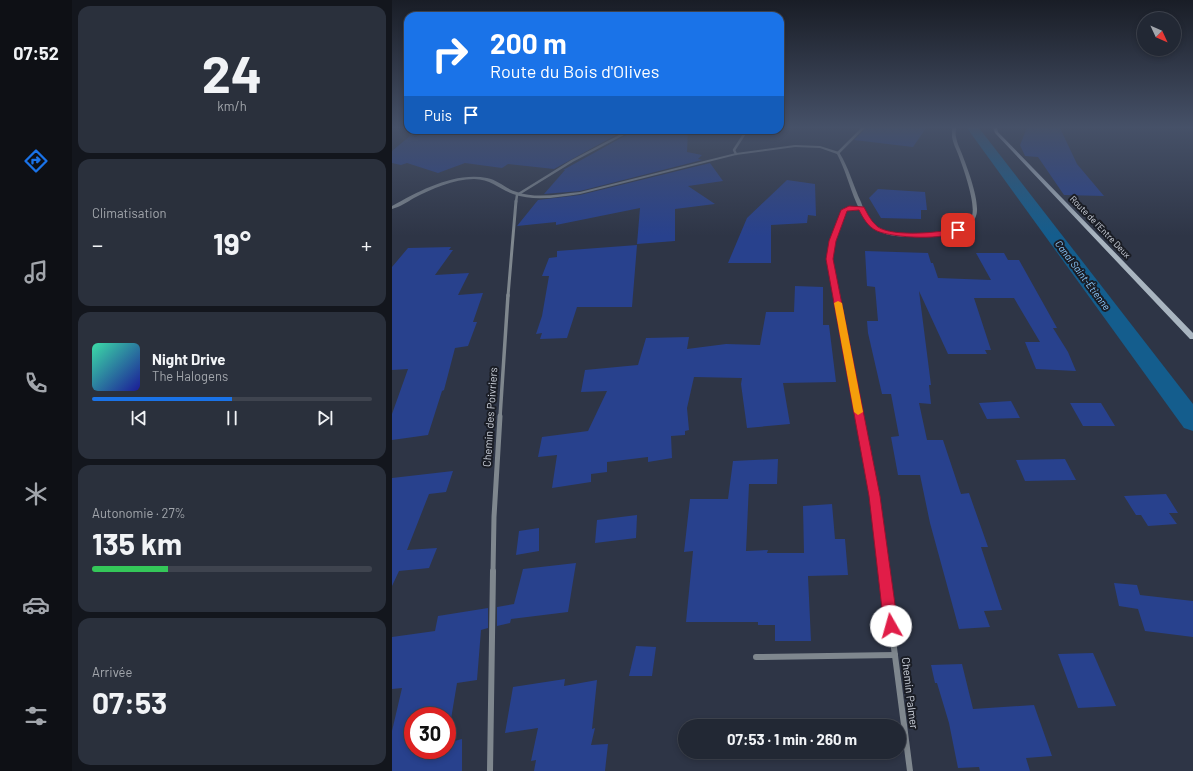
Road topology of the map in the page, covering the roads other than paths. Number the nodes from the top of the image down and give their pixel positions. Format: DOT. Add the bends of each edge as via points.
graph roads {
  1 [pos="567,164"];
  2 [pos="696,164"];
  3 [pos="845,164"];
  4 [pos="963,164"];
  5 [pos="1027,164"];
  6 [pos="517,195"];
  7 [pos="392,208"];
  8 [pos="862,208"];
  9 [pos="1193,337"];
  10 [pos="895,655"];
  11 [pos="756,657"];
  12 [pos="490,771"];
  13 [pos="910,771"];
  1 -- 6 [label="street"];
  2 -- 6 [label="street" via="580,193"];
  3 -- 8 [label="street"];
  4 -- 8 [label="street" via="974,198 974,218 970,224 958,230 943,234 892,234 877,229 866,219"];
  5 -- 9 [label="main road, Route de l'Entre Deux"];
  6 -- 7 [label="street" via="486,179 469,179 439,186"];
  6 -- 12 [label="street, Chemin des Poivriers" via="510,254 494,517"];
  8 -- 10 [label="street, Chemin Palmer" via="844,210 833,241 830,259 874,496"];
  10 -- 11 [label="street"];
  10 -- 13 [label="street, Chemin Palmer"];
}
